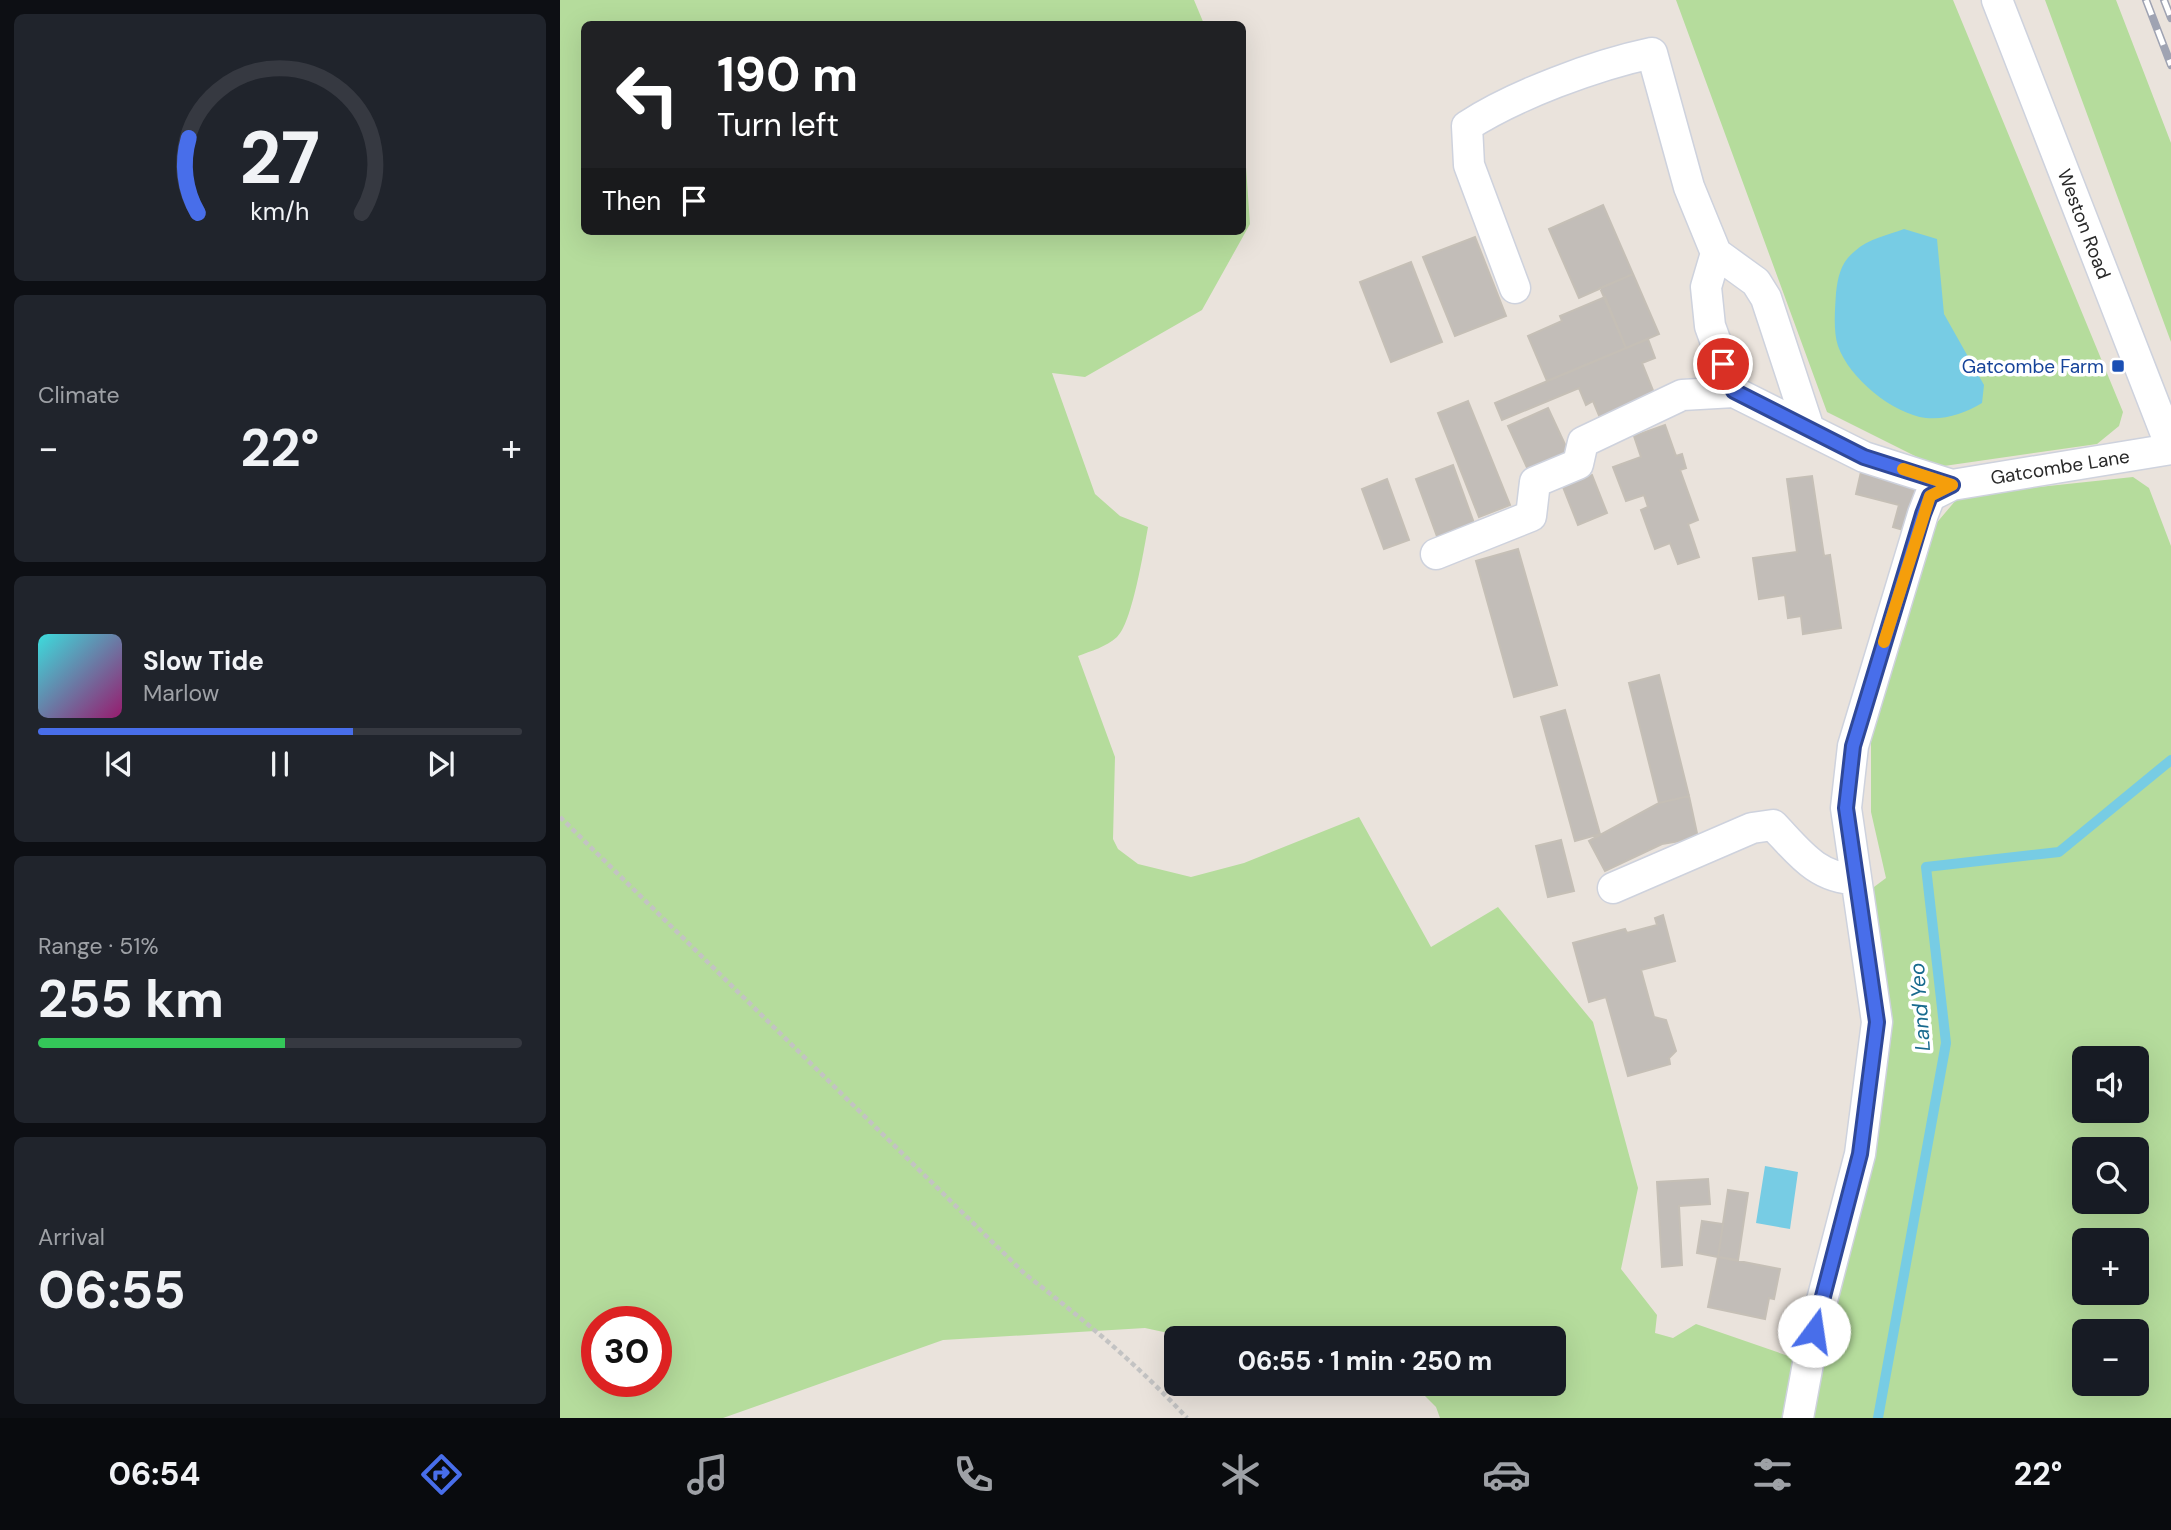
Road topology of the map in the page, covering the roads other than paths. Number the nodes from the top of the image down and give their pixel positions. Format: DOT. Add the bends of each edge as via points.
graph roads {
  1 [pos="1997,0"];
  2 [pos="1716,253"];
  3 [pos="1515,288"];
  4 [pos="1734,391"];
  5 [pos="1808,426"];
  6 [pos="2171,448"];
  7 [pos="1952,485"];
  8 [pos="1436,554"];
  9 [pos="1856,879"];
  10 [pos="1613,888"];
  11 [pos="1798,1418"];
  1 -- 6 [label="street, Weston Road"];
  2 -- 3 [label="street" via="1689,187 1652,53 1624,59 1494,108 1467,126 1469,165"];
  2 -- 4 [label="street" via="1706,287 1710,326"];
  2 -- 5 [label="street" via="1756,282 1766,299"];
  4 -- 5 [label="street"];
  4 -- 8 [label="street" via="1682,395 1583,442 1578,464 1535,482 1531,516"];
  5 -- 7 [label="street" via="1864,457"];
  6 -- 7 [label="street, Gatcombe Lane"];
  7 -- 9 [label="street, Gatcombe Lane" via="1930,496 1923,514 1853,746 1846,808"];
  9 -- 10 [label="street" via="1835,879 1811,864 1773,825 1752,828"];
  9 -- 11 [label="street, Gatcombe Lane" via="1877,1022 1860,1154 1814,1331"];
}
